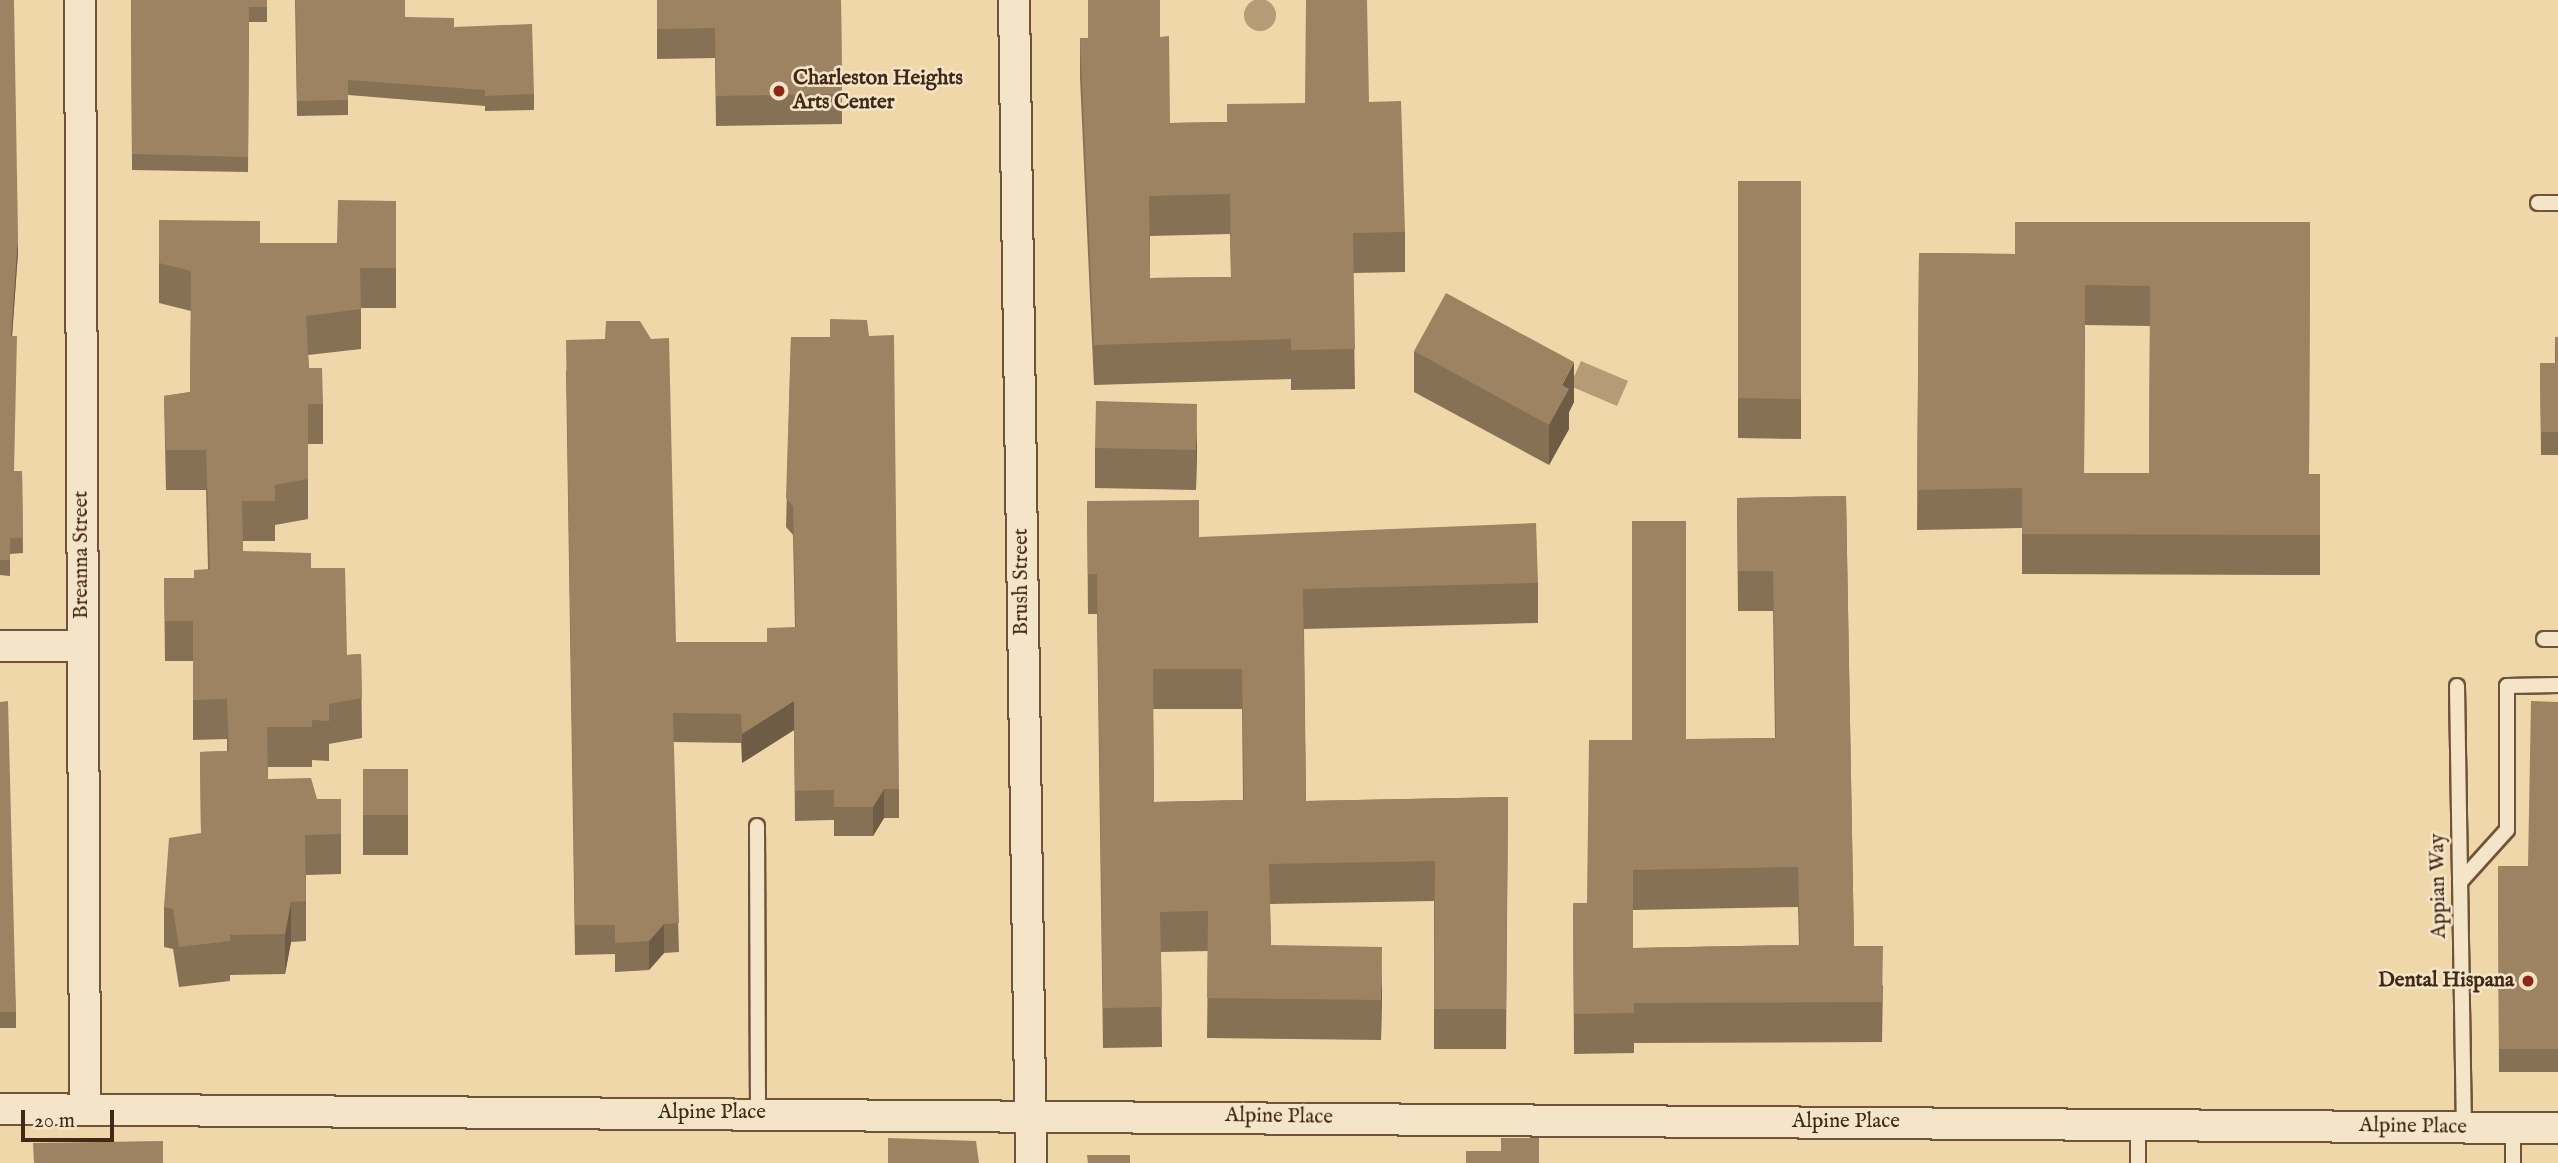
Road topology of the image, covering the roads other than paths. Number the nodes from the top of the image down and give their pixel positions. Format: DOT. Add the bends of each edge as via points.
graph roads {
  1 [pos="80,0"];
  2 [pos="1014,0"];
  3 [pos="2538,203"];
  4 [pos="2558,204"];
  5 [pos="0,646"];
  6 [pos="83,646"];
  7 [pos="2458,685"];
  8 [pos="2558,685"];
  9 [pos="757,826"];
  10 [pos="2460,882"];
  11 [pos="0,1110"];
  12 [pos="85,1110"];
  13 [pos="758,1114"];
  14 [pos="1030,1115"];
  15 [pos="2138,1124"];
  16 [pos="2464,1127"];
  17 [pos="2513,1128"];
  18 [pos="2558,1128"];
  19 [pos="1031,1163"];
  20 [pos="2137,1163"];
  21 [pos="2513,1163"];
  1 -- 6 [label="street, Breanna Street"];
  2 -- 14 [label="street, Brush Street"];
  3 -- 4 [label="lane"];
  5 -- 6 [label="street"];
  6 -- 12 [label="street, Breanna Street"];
  7 -- 10 [label="lane, Appian Way"];
  8 -- 10 [label="lane" via="2507,685 2507,830"];
  9 -- 13 [label="lane"];
  10 -- 16 [label="lane, Appian Way"];
  11 -- 12 [label="street, Alpine Place"];
  12 -- 13 [label="street, Alpine Place"];
  13 -- 14 [label="street, Alpine Place"];
  14 -- 15 [label="street, Alpine Place"];
  14 -- 19 [label="street, Brush Street"];
  15 -- 16 [label="street, Alpine Place"];
  15 -- 20 [label="lane"];
  16 -- 17 [label="street, Alpine Place"];
  17 -- 18 [label="street, Alpine Place"];
  17 -- 21 [label="lane"];
}
